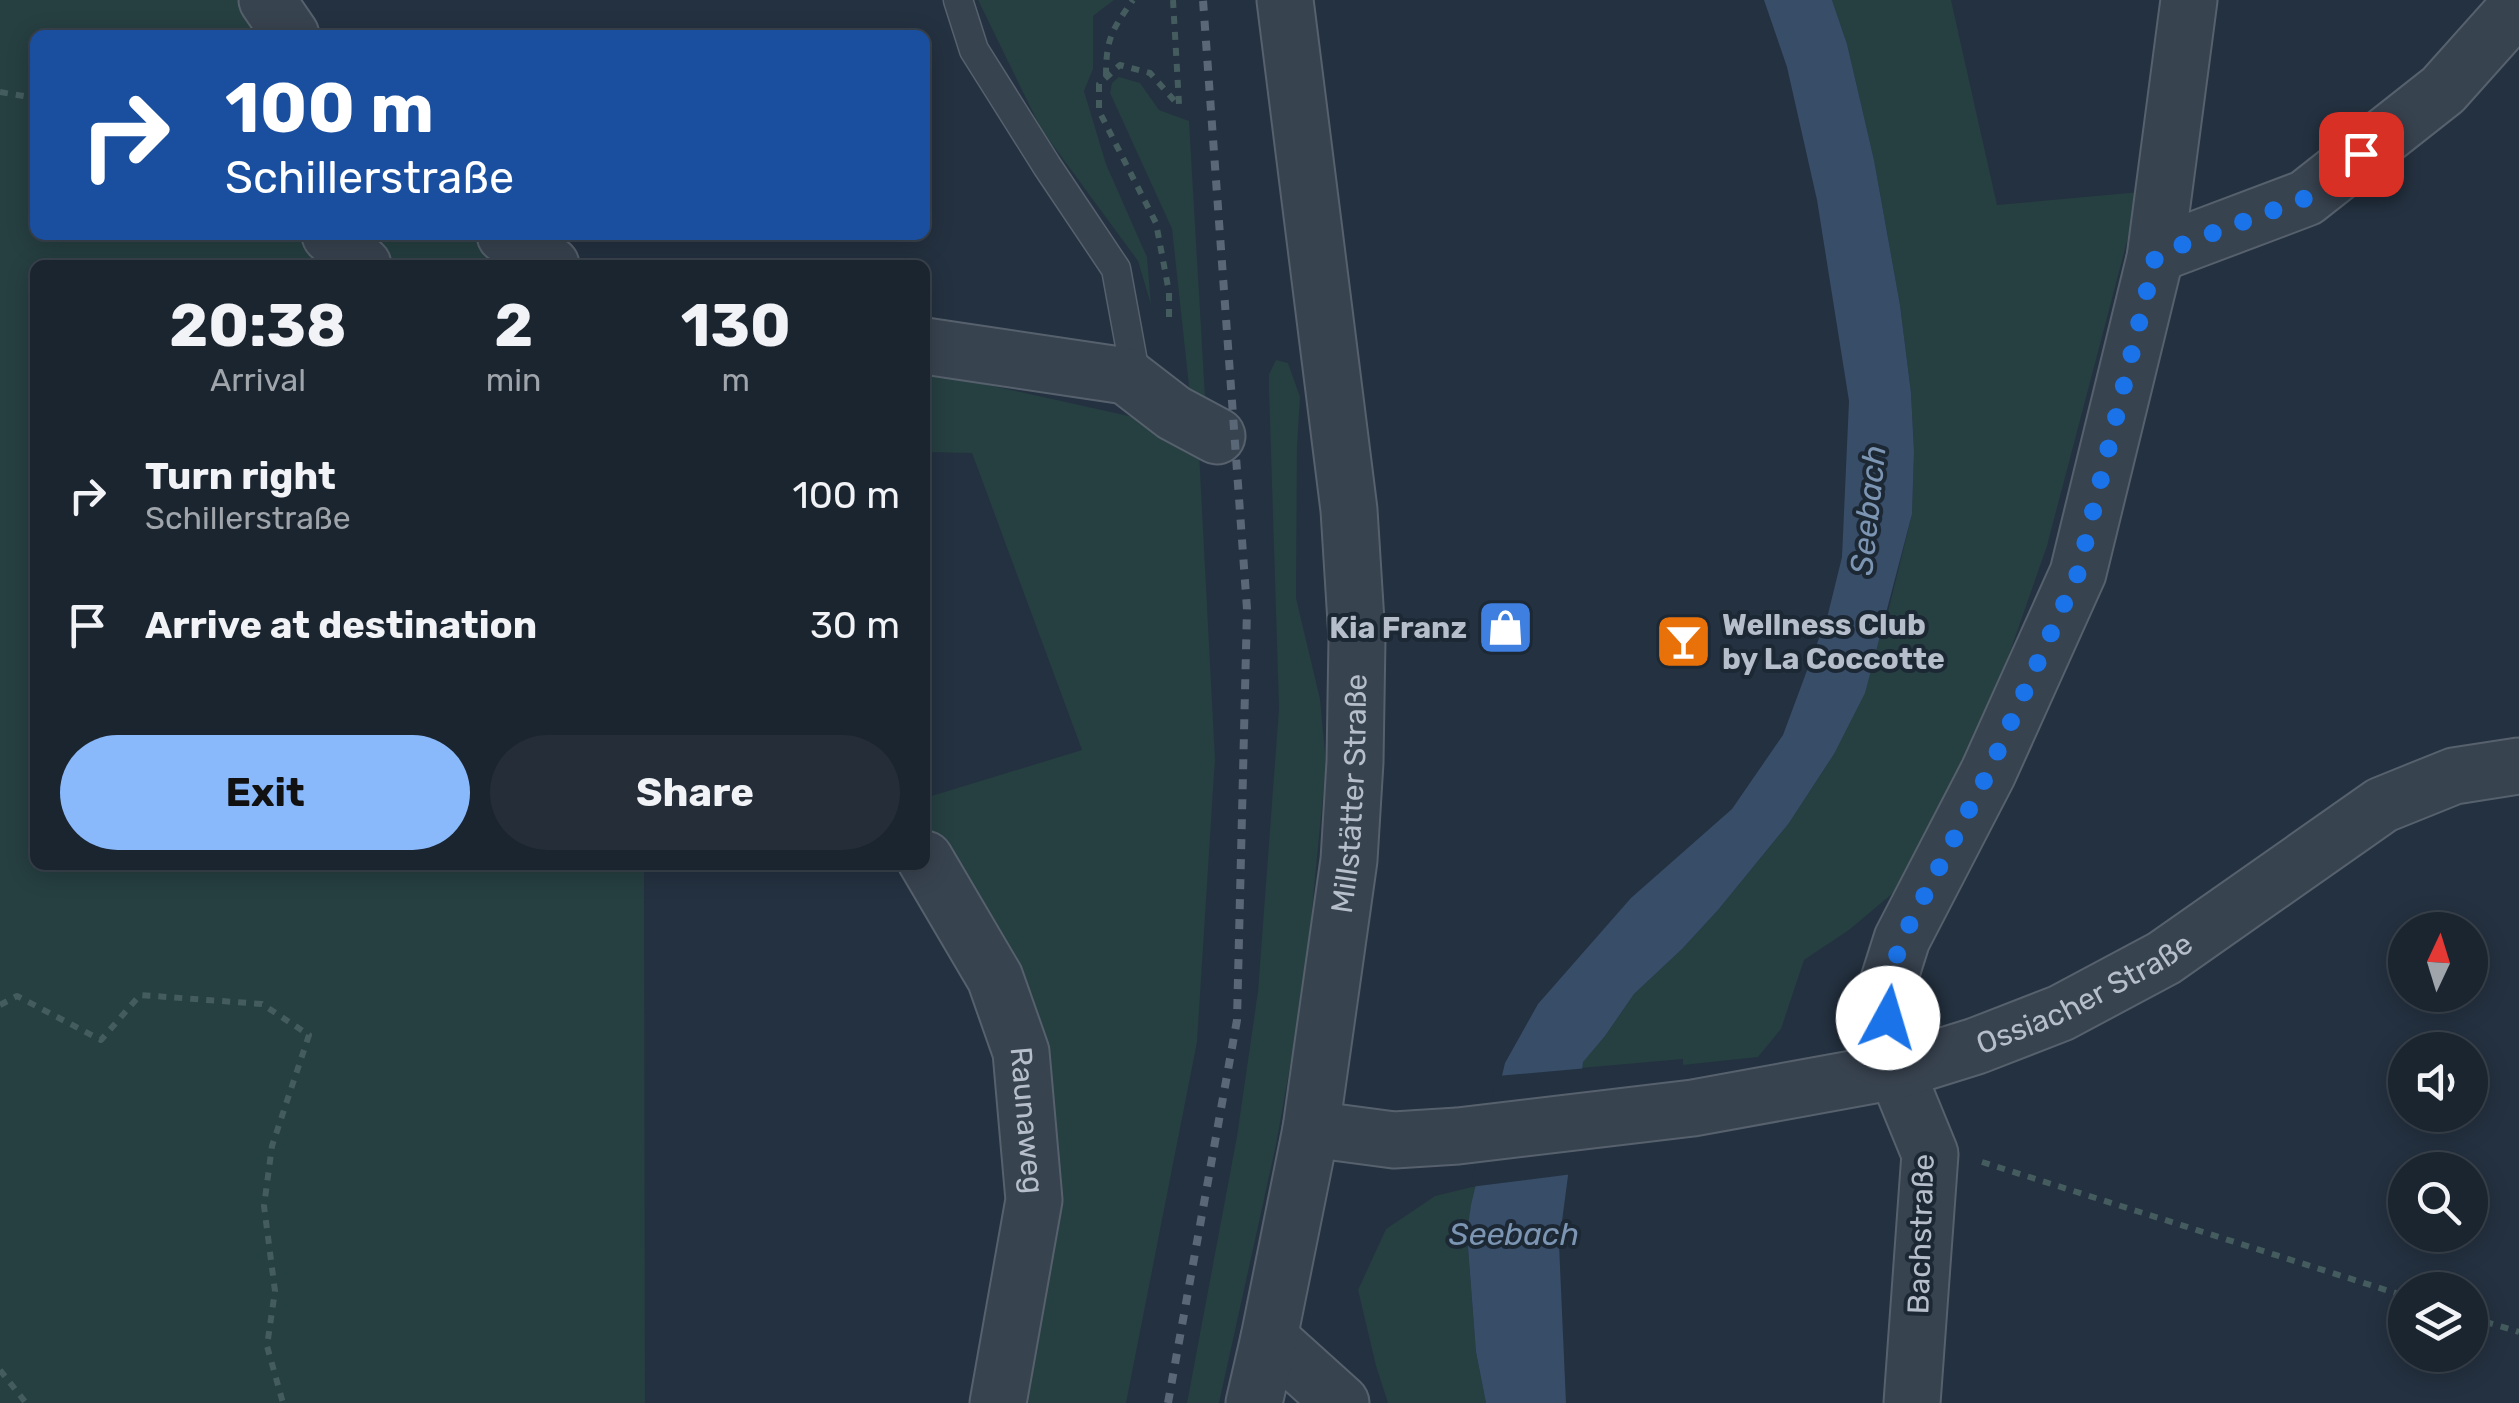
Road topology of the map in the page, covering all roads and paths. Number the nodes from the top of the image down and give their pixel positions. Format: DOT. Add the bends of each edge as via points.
graph roads {
  1 [pos="267,0"];
  2 [pos="958,0"];
  3 [pos="1133,0"];
  4 [pos="1174,0"];
  5 [pos="1285,0"];
  6 [pos="2188,0"];
  7 [pos="2519,5"];
  8 [pos="288,30"];
  9 [pos="1106,77"];
  10 [pos="0,92"];
  11 [pos="30,97"];
  12 [pos="336,240"];
  13 [pos="513,240"];
  14 [pos="2155,258"];
  15 [pos="358,260"];
  16 [pos="543,260"];
  17 [pos="1170,326"];
  18 [pos="930,347"];
  19 [pos="1126,376"];
  20 [pos="1218,436"];
  21 [pos="2519,766"];
  22 [pos="930,867"];
  23 [pos="0,1004"];
  24 [pos="1896,1071"];
  25 [pos="1310,1128"];
  26 [pos="1930,1154"];
  27 [pos="2388,1291"];
  28 [pos="2488,1323"];
  29 [pos="2519,1332"];
  30 [pos="1269,1338"];
  31 [pos="0,1370"];
  32 [pos="26,1403"];
  33 [pos="282,1403"];
  34 [pos="998,1403"];
  35 [pos="1254,1403"];
  36 [pos="1341,1403"];
  37 [pos="1912,1403"];
  1 -- 8 [label="street"];
  2 -- 19 [label="lane" via="974,50 1116,268 1133,362"];
  3 -- 9 [label="path" via="1112,29"];
  4 -- 9 [label="path" via="1179,106 1150,73 1120,65"];
  5 -- 25 [label="street, Millstätter Straße" via="1349,510 1357,638 1348,860"];
  6 -- 14 [label="street, Bachstraße"];
  7 -- 14 [label="street" via="2443,90 2306,198"];
  9 -- 17 [label="path" via="1099,84 1099,110 1156,222"];
  10 -- 11 [label="path"];
  12 -- 15 [label="street"];
  13 -- 16 [label="street"];
  14 -- 24 [label="street, Bachstraße" via="2078,573 1988,773 1902,939 1888,984"];
  18 -- 19 [label="street"];
  19 -- 20 [label="street"];
  21 -- 24 [label="street, Ossiacher Straße" via="2454,776 2382,805 2164,958 2061,1013"];
  22 -- 34 [label="street, Raunaweg" via="995,978 1022,1052 1034,1200"];
  23 -- 33 [label="path" via="17,996 101,1040 140,995 262,1004 309,1035 272,1146 264,1206 274,1291 267,1346"];
  24 -- 25 [label="street, Ossiacher Straße" via="1693,1108 1458,1136 1394,1140"];
  24 -- 26 [label="street, Bachstraße"];
  25 -- 30 [label="street, Millstätter Straße"];
  26 -- 27 [label="path" via="1962,1156"];
  26 -- 37 [label="street, Bachstraße"];
  28 -- 29 [label="path"];
  30 -- 35 [label="street, Millstätter Straße"];
  30 -- 36 [label="street"];
  31 -- 32 [label="path"];
}
